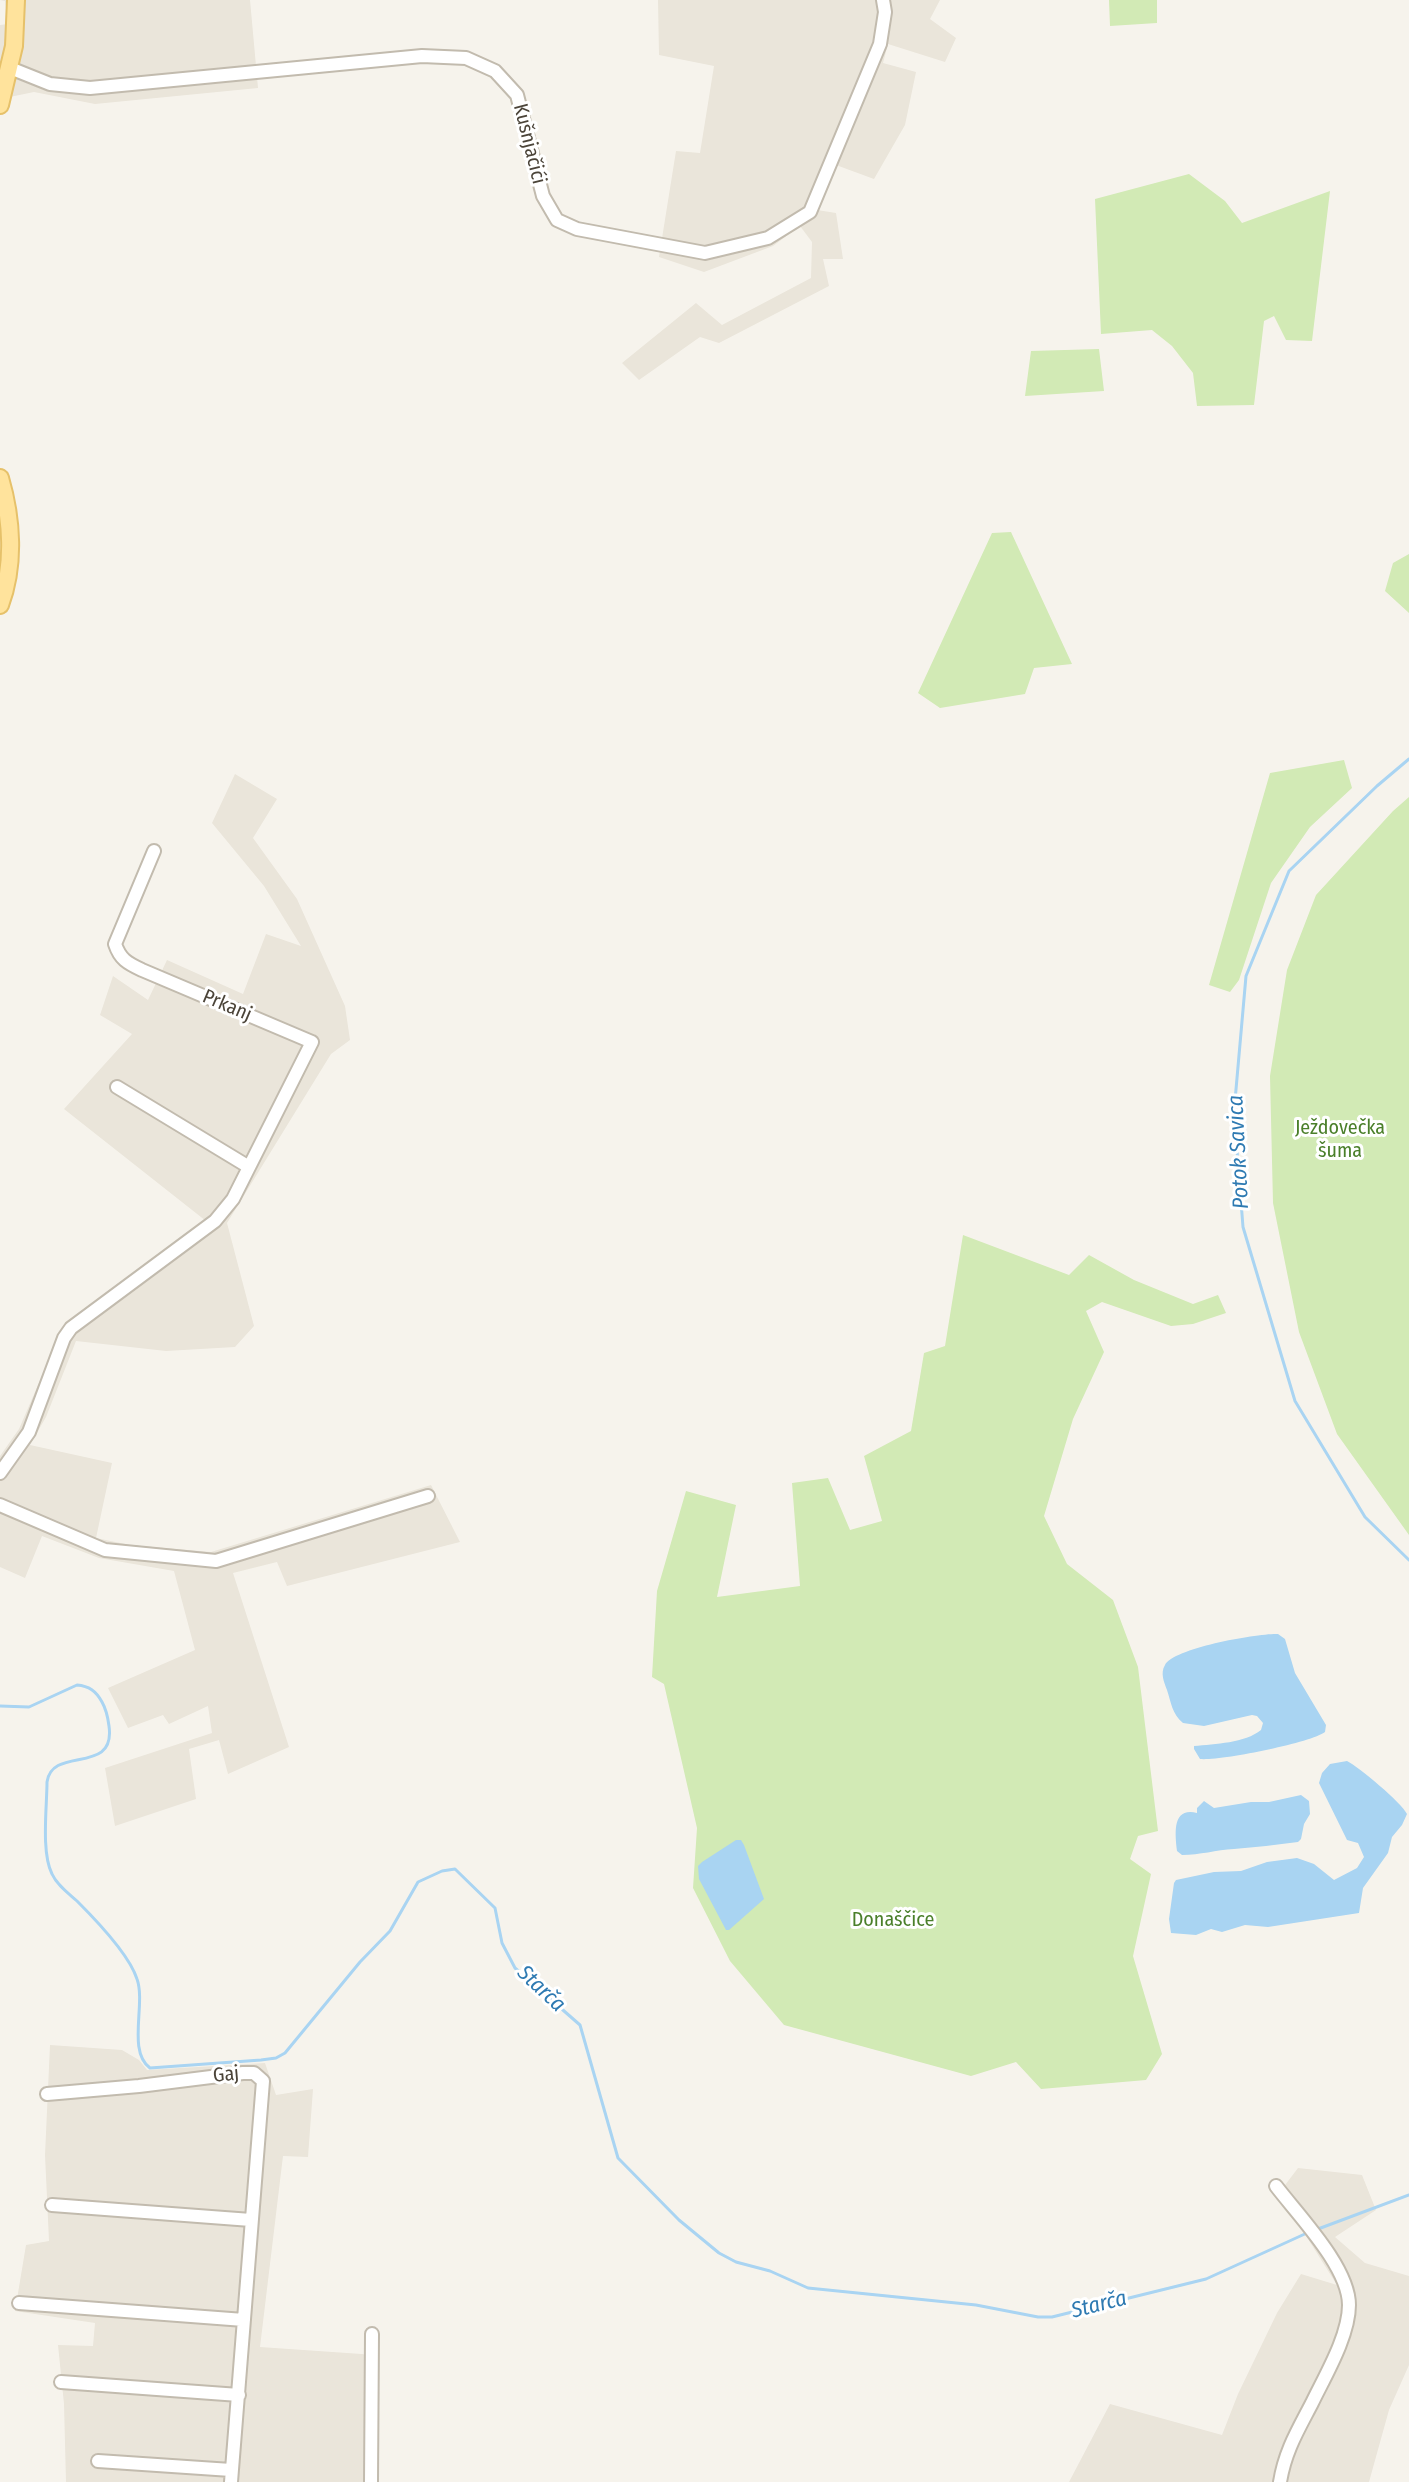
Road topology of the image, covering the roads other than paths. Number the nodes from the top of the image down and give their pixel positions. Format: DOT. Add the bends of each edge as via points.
graph roads {
  1 [pos="16,0"];
  2 [pos="883,0"];
  3 [pos="10,68"];
  4 [pos="0,105"];
  5 [pos="0,478"];
  6 [pos="0,605"];
  7 [pos="154,851"];
  8 [pos="117,1087"];
  9 [pos="249,1167"];
  10 [pos="0,1473"];
  11 [pos="428,1496"];
  12 [pos="0,1505"];
  13 [pos="47,2094"];
  14 [pos="1276,2186"];
  15 [pos="52,2205"];
  16 [pos="251,2220"];
  17 [pos="19,2303"];
  18 [pos="244,2320"];
  19 [pos="372,2334"];
  20 [pos="61,2382"];
  21 [pos="239,2395"];
  22 [pos="98,2461"];
  23 [pos="231,2476"];
  24 [pos="371,2482"];
  25 [pos="1280,2482"];
  1 -- 3 [label="main road"];
  2 -- 3 [label="street, Kušnjačići" via="880,44 810,212 768,238 705,253 577,229 557,220 543,196 517,95 495,71 466,58 422,56 90,88 50,84"];
  3 -- 4 [label="main road"];
  5 -- 6 [label="main road" via="10,557"];
  7 -- 9 [label="street, Prkanj" via="115,944 123,961 312,1042"];
  8 -- 9 [label="street"];
  9 -- 10 [label="street, Prkanj" via="215,1221 71,1328 29,1432"];
  11 -- 12 [label="street" via="216,1561 105,1550"];
  13 -- 16 [label="street, Gaj" via="243,2073 260,2076 264,2087"];
  14 -- 25 [label="street" via="1335,2264 1349,2304 1334,2360 1283,2459"];
  15 -- 16 [label="street"];
  16 -- 18 [label="street, Gaj"];
  17 -- 18 [label="street"];
  18 -- 21 [label="street, Gaj"];
  19 -- 24 [label="street"];
  20 -- 21 [label="street"];
  21 -- 23 [label="street, Gaj"];
  22 -- 23 [label="street"];
}
